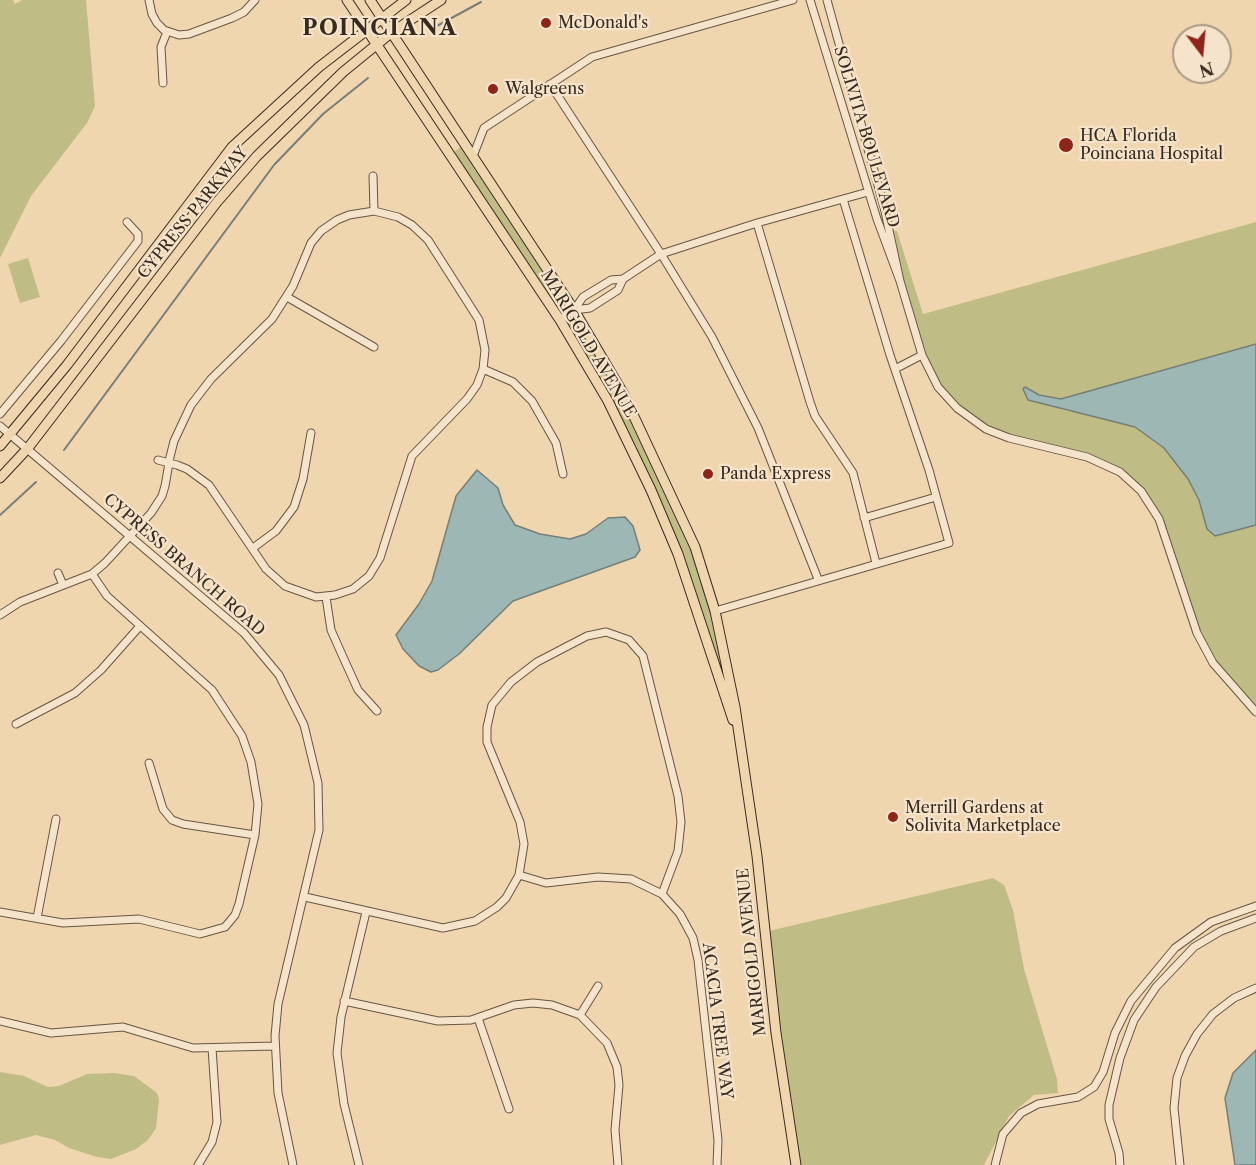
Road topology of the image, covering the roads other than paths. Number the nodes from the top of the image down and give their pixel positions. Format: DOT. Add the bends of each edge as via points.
graph roads {
  1 [pos="149,0"];
  2 [pos="255,0"];
  3 [pos="347,0"];
  4 [pos="370,0"];
  5 [pos="406,0"];
  6 [pos="441,0"];
  7 [pos="793,0"];
  8 [pos="810,0"];
  9 [pos="827,0"];
  10 [pos="382,18"];
  11 [pos="367,29"];
  12 [pos="167,32"];
  13 [pos="392,32"];
  14 [pos="377,43"];
  15 [pos="163,83"];
  16 [pos="550,84"];
  17 [pos="473,156"];
  18 [pos="373,176"];
  19 [pos="868,192"];
  20 [pos="843,199"];
  21 [pos="374,211"];
  22 [pos="127,222"];
  23 [pos="757,223"];
  24 [pos="661,254"];
  25 [pos="622,279"];
  26 [pos="900,281"];
  27 [pos="287,297"];
  28 [pos="574,310"];
  29 [pos="560,320"];
  30 [pos="374,347"];
  31 [pos="922,355"];
  32 [pos="483,369"];
  33 [pos="895,369"];
  34 [pos="0,414"];
  35 [pos="0,426"];
  36 [pos="311,433"];
  37 [pos="9,435"];
  38 [pos="0,446"];
  39 [pos="28,448"];
  40 [pos="158,460"];
  41 [pos="169,463"];
  42 [pos="563,474"];
  43 [pos="0,478"];
  44 [pos="936,497"];
  45 [pos="864,518"];
  46 [pos="131,535"];
  47 [pos="253,548"];
  48 [pos="876,564"];
  49 [pos="58,573"];
  50 [pos="92,574"];
  51 [pos="818,579"];
  52 [pos="63,585"];
  53 [pos="326,597"];
  54 [pos="715,611"];
  55 [pos="0,615"];
  56 [pos="140,626"];
  57 [pos="376,711"];
  58 [pos="1256,712"];
  59 [pos="16,724"];
  60 [pos="738,736"];
  61 [pos="149,763"];
  62 [pos="56,819"];
  63 [pos="255,835"];
  64 [pos="519,875"];
  65 [pos="662,894"];
  66 [pos="304,897"];
  67 [pos="1256,906"];
  68 [pos="0,912"];
  69 [pos="366,912"];
  70 [pos="37,918"];
  71 [pos="1256,918"];
  72 [pos="598,986"];
  73 [pos="1256,988"];
  74 [pos="344,1001"];
  75 [pos="580,1015"];
  76 [pos="478,1018"];
  77 [pos="0,1021"];
  78 [pos="274,1046"];
  79 [pos="212,1048"];
  80 [pos="509,1109"];
  81 [pos="198,1165"];
  82 [pos="293,1165"];
  83 [pos="359,1165"];
  84 [pos="618,1165"];
  85 [pos="717,1165"];
  86 [pos="796,1165"];
  87 [pos="995,1165"];
  88 [pos="1120,1165"];
  89 [pos="1180,1165"];
  1 -- 12 [label="street" via="154,19"];
  2 -- 12 [label="street" via="244,12 211,27 184,35"];
  3 -- 11 [label="main road, MARIGOLD AVENUE"];
  4 -- 10 [label="main road, MARIGOLD AVENUE"];
  5 -- 10 [label="main road, CYPRESS PARKWAY"];
  6 -- 13 [label="main road, CYPRESS PARKWAY"];
  7 -- 16 [label="street" via="592,57"];
  8 -- 19 [label="street, SOLIVITA BOULEVARD"];
  9 -- 26 [label="street, SOLIVITA BOULEVARD" via="886,214"];
  10 -- 11 [label="main road, CYPRESS PARKWAY"];
  10 -- 13 [label="main road, MARIGOLD AVENUE"];
  11 -- 14 [label="main road, MARIGOLD AVENUE"];
  11 -- 37 [label="main road, CYPRESS PARKWAY" via="232,147 67,365"];
  12 -- 15 [label="street" via="161,47"];
  13 -- 14 [label="main road, CYPRESS PARKWAY"];
  13 -- 17 [label="main road, MARIGOLD AVENUE"];
  14 -- 29 [label="main road, MARIGOLD AVENUE"];
  14 -- 39 [label="main road, CYPRESS PARKWAY" via="300,111 217,202"];
  16 -- 17 [label="street" via="484,128"];
  16 -- 24 [label="street"];
  17 -- 28 [label="main road, MARIGOLD AVENUE"];
  18 -- 21 [label="street"];
  19 -- 20 [label="street"];
  19 -- 26 [label="street, SOLIVITA BOULEVARD"];
  20 -- 23 [label="street"];
  20 -- 33 [label="street"];
  21 -- 27 [label="street" via="343,217 321,231 306,252"];
  21 -- 32 [label="street" via="405,220 428,240 479,320 485,340"];
  22 -- 34 [label="street" via="138,234 138,241"];
  23 -- 24 [label="street"];
  23 -- 45 [label="street" via="815,416 853,472"];
  24 -- 25 [label="street"];
  24 -- 51 [label="street" via="712,337 758,428"];
  25 -- 28 [label="street" via="611,280 583,297"];
  25 -- 28 [label="street" via="618,290 590,308"];
  26 -- 31 [label="street, SOLIVITA BOULEVARD"];
  27 -- 30 [label="street"];
  27 -- 41 [label="street" via="264,329 197,396 182,421"];
  28 -- 29 [label="street"];
  28 -- 54 [label="main road, MARIGOLD AVENUE" via="623,393 667,482 695,547"];
  29 -- 60 [label="main road, MARIGOLD AVENUE" via="608,401 651,490 694,599"];
  31 -- 33 [label="street"];
  31 -- 58 [label="street, SOLIVITA BOULEVARD" via="938,387 957,408 986,429 1088,457 1120,472 1141,491 1159,519 1197,633 1214,663"];
  32 -- 42 [label="street" via="513,382 532,401 556,443"];
  32 -- 53 [label="street" via="467,399 412,456 375,567 353,588"];
  33 -- 44 [label="street"];
  35 -- 37 [label="street, CYPRESS BRANCH ROAD"];
  36 -- 47 [label="street" via="294,507 276,531"];
  37 -- 38 [label="main road, CYPRESS PARKWAY"];
  37 -- 39 [label="street, CYPRESS BRANCH ROAD"];
  39 -- 43 [label="main road, CYPRESS PARKWAY"];
  39 -- 46 [label="street, CYPRESS BRANCH ROAD"];
  40 -- 41 [label="street"];
  41 -- 46 [label="street" via="162,496"];
  41 -- 47 [label="street" via="187,469 209,485"];
  44 -- 45 [label="street"];
  44 -- 48 [label="street" via="949,543"];
  45 -- 48 [label="street"];
  46 -- 50 [label="street"];
  46 -- 66 [label="street, CYPRESS BRANCH ROAD" via="255,645 279,675 301,717 313,753 320,807 316,848"];
  47 -- 53 [label="street" via="285,586"];
  48 -- 51 [label="street"];
  49 -- 52 [label="street"];
  50 -- 52 [label="street"];
  50 -- 56 [label="street" via="107,596"];
  51 -- 54 [label="street"];
  52 -- 55 [label="street" via="20,602"];
  53 -- 57 [label="street" via="331,630 360,693"];
  54 -- 60 [label="main road, MARIGOLD AVENUE" via="730,675"];
  56 -- 59 [label="street" via="75,693"];
  56 -- 63 [label="street" via="212,690 238,727 256,783"];
  60 -- 86 [label="main road, MARIGOLD AVENUE" via="758,856 776,1033"];
  61 -- 63 [label="street" via="164,809 172,820"];
  62 -- 70 [label="street"];
  63 -- 70 [label="street" via="237,910 220,930 200,934 139,919 70,923"];
  64 -- 65 [label="street, ACACIA TREE WAY" via="546,884 619,877 641,882"];
  64 -- 65 [label="street" via="524,851 522,830 489,751 490,711 502,692 537,662 587,636 612,633 629,640 644,656 678,796 679,844"];
  64 -- 69 [label="street" via="497,907 459,927 434,928"];
  65 -- 85 [label="street, ACACIA TREE WAY" via="680,914 693,938 698,960 718,1140"];
  66 -- 69 [label="street"];
  66 -- 78 [label="street, CYPRESS BRANCH ROAD" via="278,1004"];
  67 -- 87 [label="street" via="1211,922 1175,948 1131,1001 1094,1087 1072,1099 1038,1104 1021,1113 1003,1134"];
  68 -- 70 [label="street"];
  69 -- 74 [label="street"];
  71 -- 88 [label="street" via="1221,931 1194,947 1156,987 1134,1020 1109,1105"];
  72 -- 75 [label="street"];
  73 -- 89 [label="street" via="1213,1014 1185,1056 1177,1078 1174,1108"];
  74 -- 76 [label="street" via="426,1020"];
  74 -- 83 [label="street" via="338,1030 338,1066"];
  75 -- 76 [label="street" via="533,1003 514,1005"];
  75 -- 84 [label="street" via="607,1043 616,1067"];
  76 -- 80 [label="street"];
  77 -- 79 [label="street" via="51,1033 123,1027 186,1047"];
  78 -- 79 [label="street"];
  78 -- 82 [label="street, CYPRESS BRANCH ROAD" via="278,1093"];
  79 -- 81 [label="street" via="217,1122 209,1149"];
}
